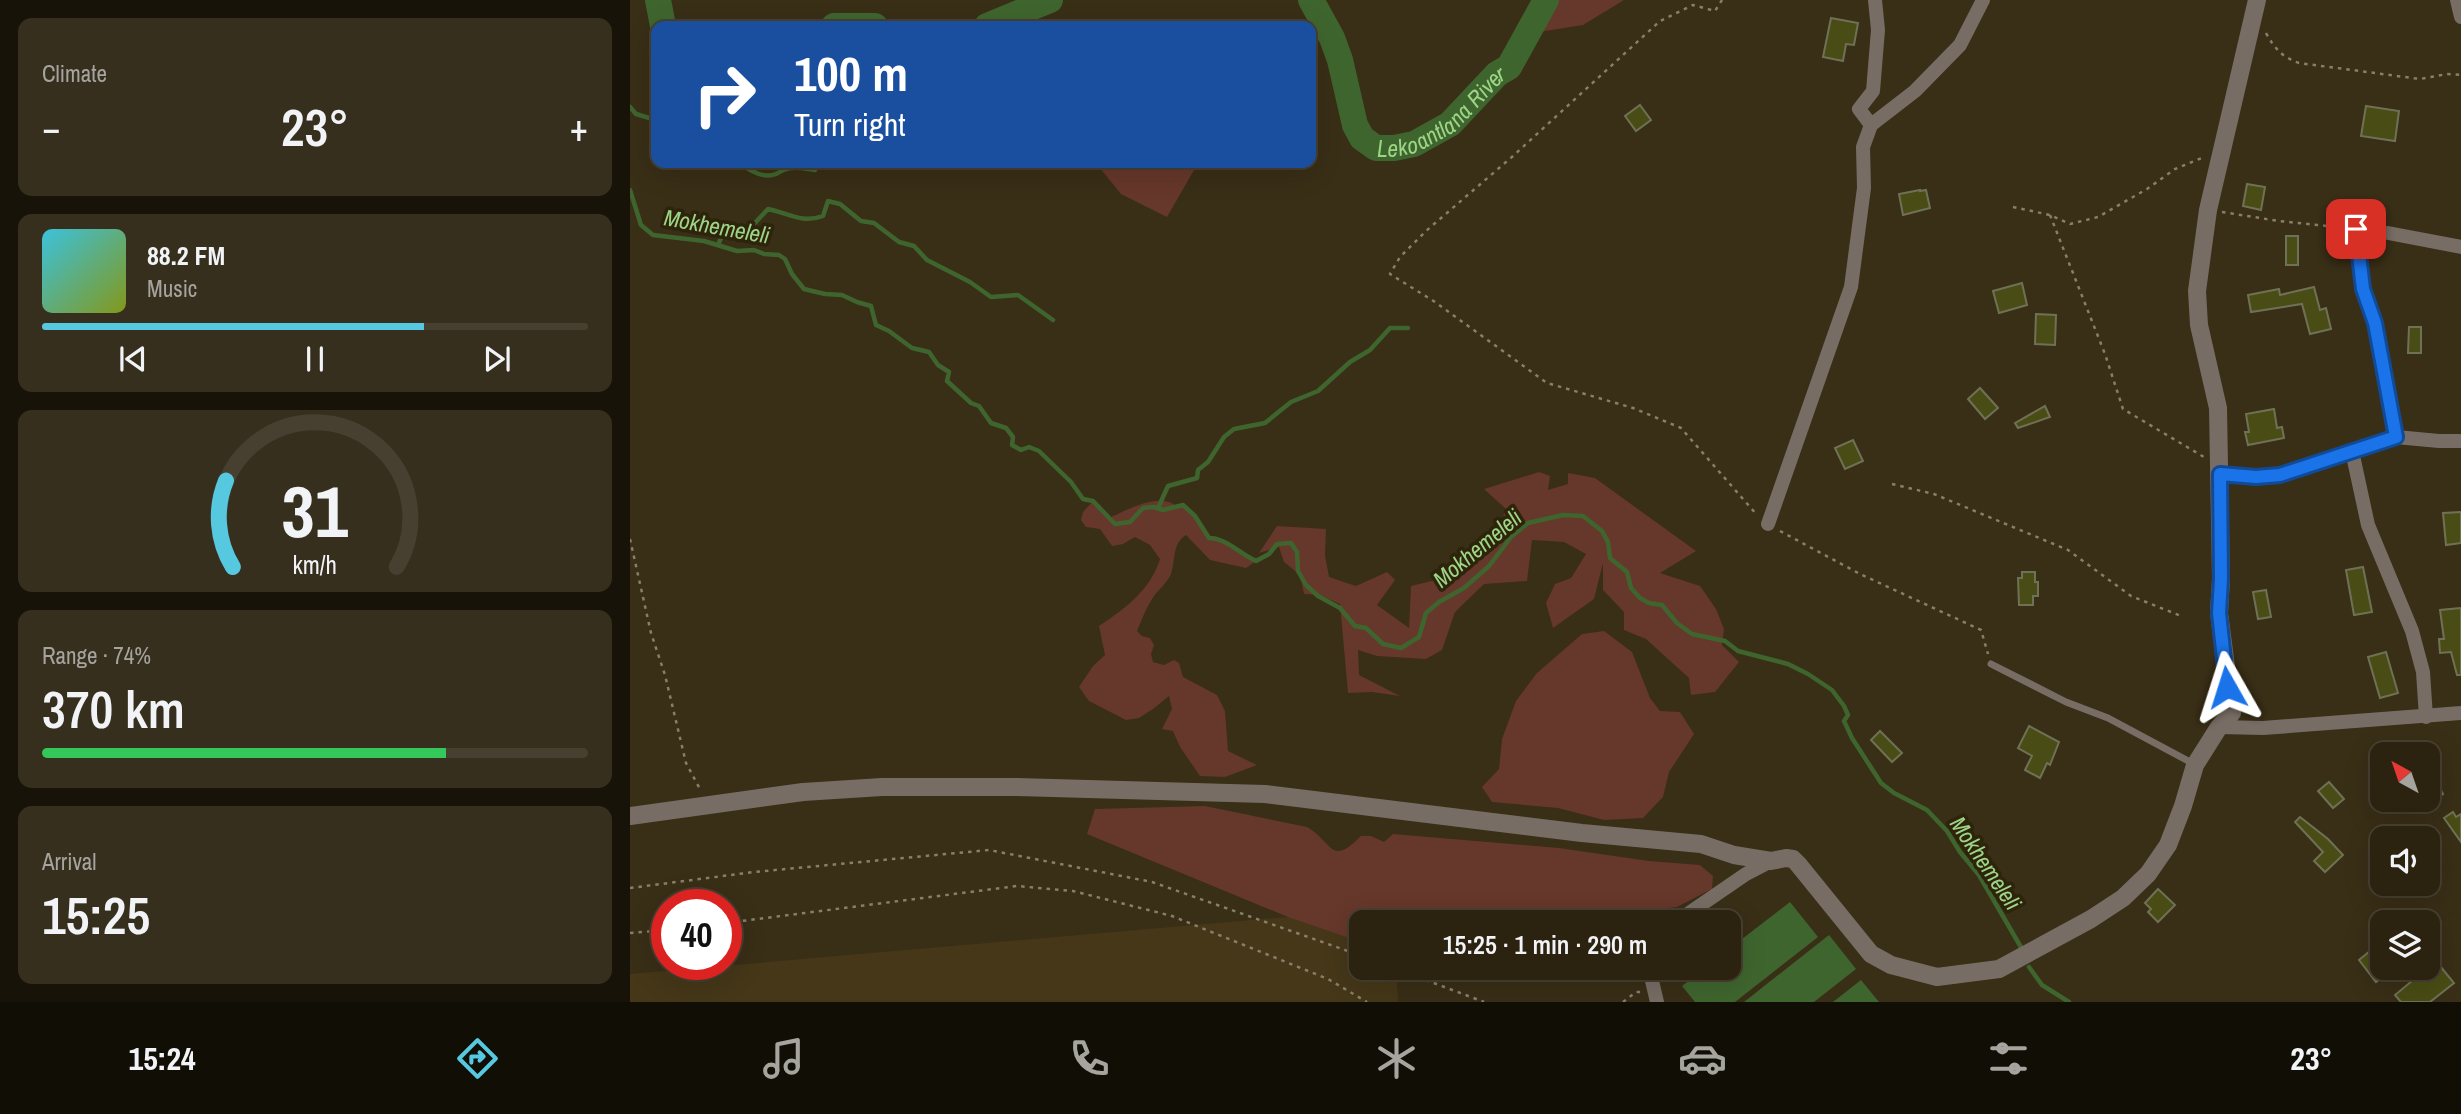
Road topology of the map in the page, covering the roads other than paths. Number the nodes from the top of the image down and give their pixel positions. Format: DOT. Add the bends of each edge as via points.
graph roads {
  1 [pos="1875,0"];
  2 [pos="1983,0"];
  3 [pos="2257,0"];
  4 [pos="2457,0"];
  5 [pos="2461,17"];
  6 [pos="1871,125"];
  7 [pos="2356,229"];
  8 [pos="2389,233"];
  9 [pos="2461,247"];
  10 [pos="2396,437"];
  11 [pos="2461,441"];
  12 [pos="2352,452"];
  13 [pos="2220,469"];
  14 [pos="1769,524"];
  15 [pos="1991,664"];
  16 [pos="2461,713"];
  17 [pos="2426,717"];
  18 [pos="2219,727"];
  19 [pos="2195,765"];
  20 [pos="630,816"];
  21 [pos="1734,855"];
  22 [pos="1771,861"];
  23 [pos="1746,874"];
  24 [pos="1694,910"];
  1 -- 6 [label="street" via="1878,30 1873,91 1859,109"];
  2 -- 6 [label="street" via="1960,45 1915,91"];
  3 -- 13 [label="street" via="2218,160 2197,291 2199,326 2218,408"];
  4 -- 5 [label="street"];
  6 -- 14 [label="street" via="1863,147 1864,188 1851,286"];
  7 -- 10 [label="lane" via="2363,289 2375,323"];
  8 -- 9 [label="street"];
  10 -- 11 [label="street"];
  10 -- 12 [label="street"];
  12 -- 13 [label="street" via="2280,475 2256,477"];
  12 -- 17 [label="street" via="2368,525 2412,631 2423,672"];
  13 -- 18 [label="street" via="2219,613 2232,713"];
  15 -- 19 [label="lane" via="2108,718"];
  16 -- 17 [label="street"];
  17 -- 18 [label="street"];
  18 -- 19 [label="street"];
  19 -- 22 [label="street" via="2168,845 2148,874 2102,912 2000,969 1937,977 1891,965 1871,954 1793,859"];
  20 -- 21 [label="street" via="803,792 882,787 1265,794 1701,844"];
  21 -- 22 [label="street"];
  21 -- 23 [label="street"];
  22 -- 23 [label="street"];
  23 -- 24 [label="street"];
}
